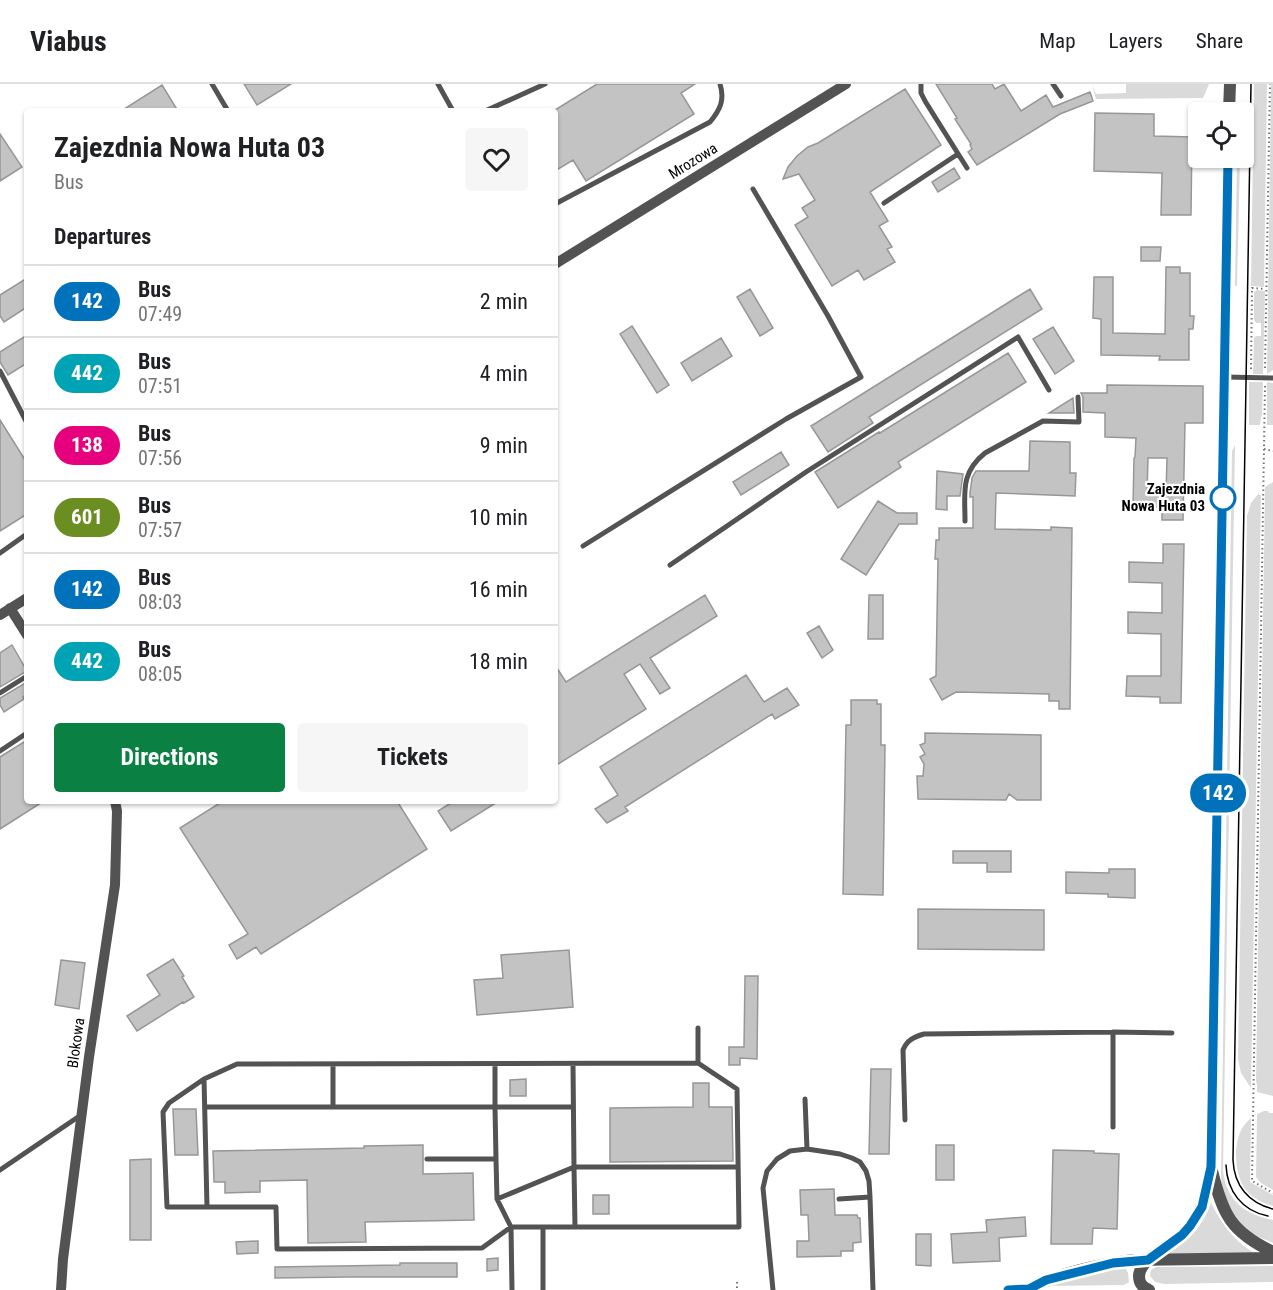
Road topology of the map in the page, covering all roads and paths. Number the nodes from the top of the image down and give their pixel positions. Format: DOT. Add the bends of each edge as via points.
graph roads {
  1 [pos="212,84"];
  2 [pos="438,84"];
  3 [pos="545,84"];
  4 [pos="720,84"];
  5 [pos="846,84"];
  6 [pos="921,84"];
  7 [pos="1053,84"];
  8 [pos="1270,84"];
  9 [pos="1061,96"];
  10 [pos="226,108"];
  11 [pos="451,108"];
  12 [pos="492,108"];
  13 [pos="958,154"];
  14 [pos="967,168"];
  15 [pos="1228,168"];
  16 [pos="753,189"];
  17 [pos="558,202"];
  18 [pos="884,203"];
  19 [pos="558,262"];
  20 [pos="1266,289"];
  21 [pos="0,371"];
  22 [pos="1225,377"];
  23 [pos="1251,377"];
  24 [pos="1265,378"];
  25 [pos="1273,378"];
  26 [pos="1049,390"];
  27 [pos="1078,397"];
  28 [pos="24,417"];
  29 [pos="1263,448"];
  30 [pos="1273,451"];
  31 [pos="965,521"];
  32 [pos="24,537"];
  33 [pos="583,546"];
  34 [pos="0,552"];
  35 [pos="670,565"];
  36 [pos="24,600"];
  37 [pos="10,608"];
  38 [pos="0,615"];
  39 [pos="24,630"];
  40 [pos="24,678"];
  41 [pos="0,693"];
  42 [pos="24,735"];
  43 [pos="0,751"];
  44 [pos="116,804"];
  45 [pos="698,1028"];
  46 [pos="1113,1032"];
  47 [pos="1172,1033"];
  48 [pos="698,1063"];
  49 [pos="333,1064"];
  50 [pos="495,1064"];
  51 [pos="573,1064"];
  52 [pos="204,1078"];
  53 [pos="805,1099"];
  54 [pos="205,1107"];
  55 [pos="333,1107"];
  56 [pos="495,1107"];
  57 [pos="573,1107"];
  58 [pos="82,1114"];
  59 [pos="904,1120"];
  60 [pos="1113,1127"];
  61 [pos="807,1149"];
  62 [pos="427,1159"];
  63 [pos="496,1159"];
  64 [pos="574,1167"];
  65 [pos="738,1167"];
  66 [pos="1211,1167"];
  67 [pos="0,1170"];
  68 [pos="1273,1193"];
  69 [pos="870,1197"];
  70 [pos="497,1199"];
  71 [pos="839,1199"];
  72 [pos="207,1207"];
  73 [pos="511,1227"];
  74 [pos="543,1227"];
  75 [pos="575,1227"];
  76 [pos="1273,1252"];
  77 [pos="1273,1258"];
  78 [pos="1148,1260"];
  79 [pos="737,1282"];
  80 [pos="1033,1289"];
  81 [pos="61,1290"];
  82 [pos="512,1290"];
  83 [pos="543,1290"];
  84 [pos="737,1290"];
  85 [pos="773,1290"];
  86 [pos="873,1290"];
  87 [pos="1008,1290"];
  88 [pos="1149,1290"];
  1 -- 10 [label="lane"];
  2 -- 11 [label="lane"];
  3 -- 12 [label="lane"];
  4 -- 17 [label="lane" via="722,102 710,122"];
  5 -- 19 [label="street, Mrozowa"];
  6 -- 13 [label="lane" via="925,101"];
  7 -- 9 [label="lane"];
  8 -- 20 [label="path"];
  13 -- 14 [label="lane"];
  13 -- 18 [label="lane"];
  15 -- 22 [label="street"];
  16 -- 33 [label="lane" via="861,376"];
  20 -- 23 [label="path" via="1252,288"];
  20 -- 24 [label="path"];
  21 -- 28 [label="lane"];
  22 -- 23 [label="lane"];
  22 -- 66 [label="street"];
  23 -- 24 [label="lane"];
  24 -- 25 [label="lane"];
  24 -- 29 [label="path"];
  26 -- 35 [label="lane" via="1018,337 806,472"];
  27 -- 31 [label="lane" via="1079,422 1043,421 976,460 966,478"];
  29 -- 30 [label="path"];
  29 -- 68 [label="path" via="1252,1181"];
  32 -- 34 [label="lane"];
  36 -- 37 [label="street"];
  37 -- 38 [label="street"];
  37 -- 39 [label="street"];
  40 -- 41 [label="lane"];
  42 -- 43 [label="lane"];
  44 -- 58 [label="street, Blokowa" via="115,885"];
  45 -- 48 [label="lane"];
  46 -- 47 [label="lane"];
  46 -- 59 [label="lane" via="916,1036 903,1050"];
  46 -- 60 [label="lane"];
  48 -- 51 [label="lane"];
  48 -- 65 [label="lane" via="737,1089"];
  49 -- 50 [label="lane"];
  49 -- 52 [label="lane" via="237,1064"];
  49 -- 55 [label="lane"];
  50 -- 51 [label="lane"];
  50 -- 56 [label="lane"];
  51 -- 57 [label="lane"];
  52 -- 54 [label="lane"];
  52 -- 72 [label="lane" via="169,1103 163,1112 167,1207"];
  53 -- 61 [label="lane"];
  54 -- 55 [label="lane"];
  54 -- 72 [label="lane"];
  55 -- 56 [label="lane"];
  56 -- 57 [label="lane"];
  56 -- 63 [label="lane"];
  57 -- 64 [label="lane"];
  58 -- 67 [label="lane"];
  58 -- 81 [label="street, Blokowa"];
  61 -- 69 [label="lane" via="840,1154 860,1162 866,1171"];
  61 -- 85 [label="lane" via="790,1151 767,1171 763,1188"];
  62 -- 63 [label="lane"];
  63 -- 70 [label="lane"];
  64 -- 65 [label="lane"];
  64 -- 70 [label="lane"];
  64 -- 75 [label="lane"];
  65 -- 75 [label="lane" via="739,1227"];
  66 -- 76 [label="street" via="1230,1221 1242,1234"];
  66 -- 78 [label="street" via="1202,1207 1190,1226"];
  69 -- 71 [label="lane"];
  69 -- 86 [label="lane"];
  70 -- 73 [label="lane"];
  72 -- 73 [label="lane" via="276,1207 277,1249 482,1248"];
  73 -- 74 [label="lane"];
  73 -- 82 [label="lane"];
  74 -- 75 [label="lane"];
  74 -- 83 [label="lane"];
  77 -- 78 [label="street"];
  78 -- 80 [label="street" via="1080,1271 1046,1280"];
  78 -- 88 [label="street" via="1139,1279"];
  79 -- 84 [label="path"];
  80 -- 87 [label="street"];
}
